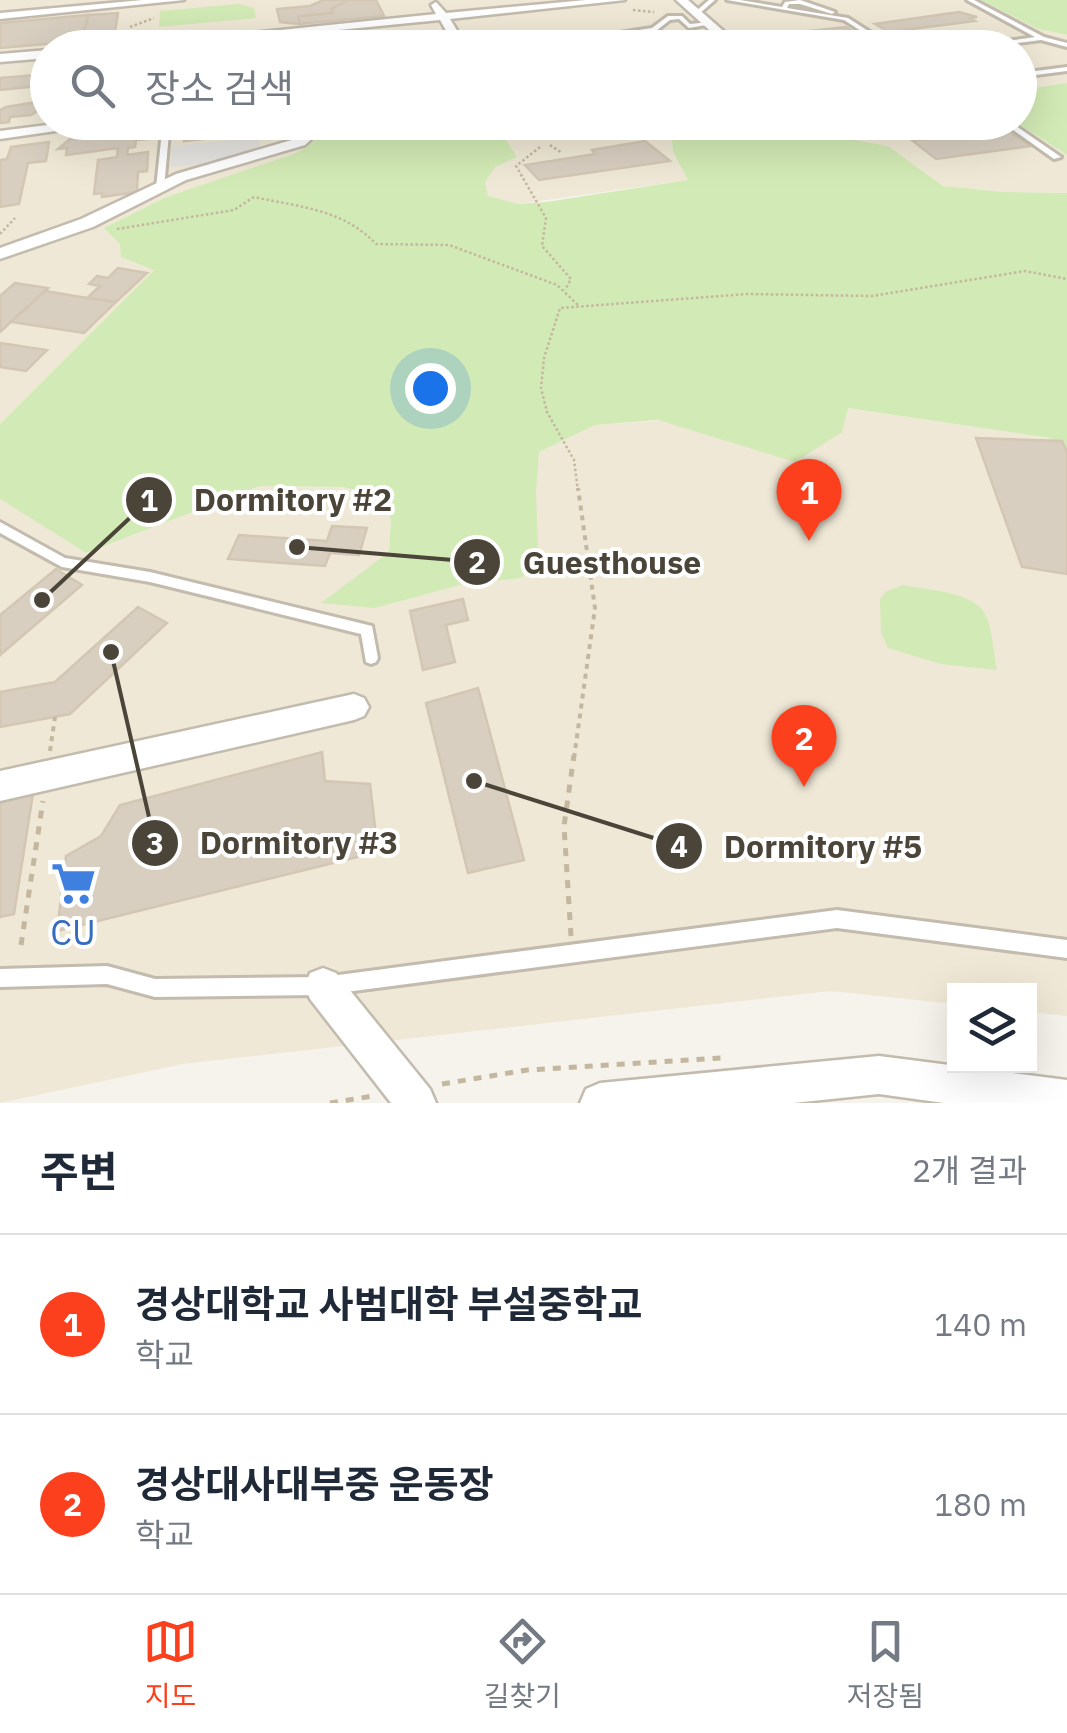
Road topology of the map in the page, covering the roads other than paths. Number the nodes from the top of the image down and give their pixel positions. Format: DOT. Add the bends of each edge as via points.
graph roads {
  1 [pos="179,0"];
  2 [pos="433,0"];
  3 [pos="681,0"];
  4 [pos="712,0"];
  5 [pos="730,0"];
  6 [pos="970,0"];
  7 [pos="624,4"];
  8 [pos="698,14"];
  9 [pos="0,16"];
  10 [pos="443,16"];
  11 [pos="680,17"];
  12 [pos="364,24"];
  13 [pos="710,24"];
  14 [pos="689,26"];
  15 [pos="329,28"];
  16 [pos="307,30"];
  17 [pos="366,30"];
  18 [pos="452,30"];
  19 [pos="654,30"];
  20 [pos="717,30"];
  21 [pos="863,30"];
  22 [pos="1027,30"];
  23 [pos="1037,35"];
  24 [pos="1042,38"];
  25 [pos="1037,39"];
  26 [pos="1067,45"];
  27 [pos="30,56"];
  28 [pos="0,58"];
  29 [pos="1067,69"];
  30 [pos="1037,72"];
  31 [pos="30,131"];
  32 [pos="0,135"];
  33 [pos="165,140"];
  34 [pos="302,140"];
  35 [pos="1032,140"];
  36 [pos="1057,157"];
  37 [pos="160,188"];
  38 [pos="0,254"];
  39 [pos="0,527"];
  40 [pos="371,658"];
  41 [pos="354,707"];
  42 [pos="0,786"];
  43 [pos="1067,950"];
  44 [pos="0,978"];
  45 [pos="323,986"];
  46 [pos="1067,1100"];
  47 [pos="416,1103"];
  48 [pos="600,1103"];
  1 -- 9 [label="street"];
  2 -- 10 [label="street"];
  3 -- 8 [label="street"];
  4 -- 8 [label="lane"];
  5 -- 21 [label="lane" via="846,19"];
  6 -- 22 [label="lane"];
  7 -- 10 [label="street"];
  8 -- 11 [label="lane"];
  8 -- 13 [label="street"];
  10 -- 12 [label="street"];
  10 -- 18 [label="street"];
  11 -- 14 [label="lane"];
  11 -- 19 [label="lane"];
  12 -- 15 [label="street"];
  12 -- 17 [label="lane"];
  13 -- 14 [label="lane"];
  13 -- 20 [label="street"];
  14 -- 19 [label="lane"];
  15 -- 16 [label="street"];
  23 -- 24 [label="lane"];
  24 -- 25 [label="lane"];
  24 -- 26 [label="lane"];
  27 -- 28 [label="street"];
  29 -- 30 [label="lane"];
  31 -- 32 [label="street"];
  33 -- 37 [label="lane"];
  34 -- 37 [label="street"];
  35 -- 36 [label="lane"];
  37 -- 38 [label="street"];
  39 -- 40 [label="lane" via="62,562 367,630"];
  41 -- 42 [label="street" via="48,764"];
  43 -- 45 [label="lane" via="837,918"];
  44 -- 45 [label="lane" via="107,975 156,988"];
  45 -- 47 [label="street"];
  46 -- 48 [label="street" via="879,1074"];
}
